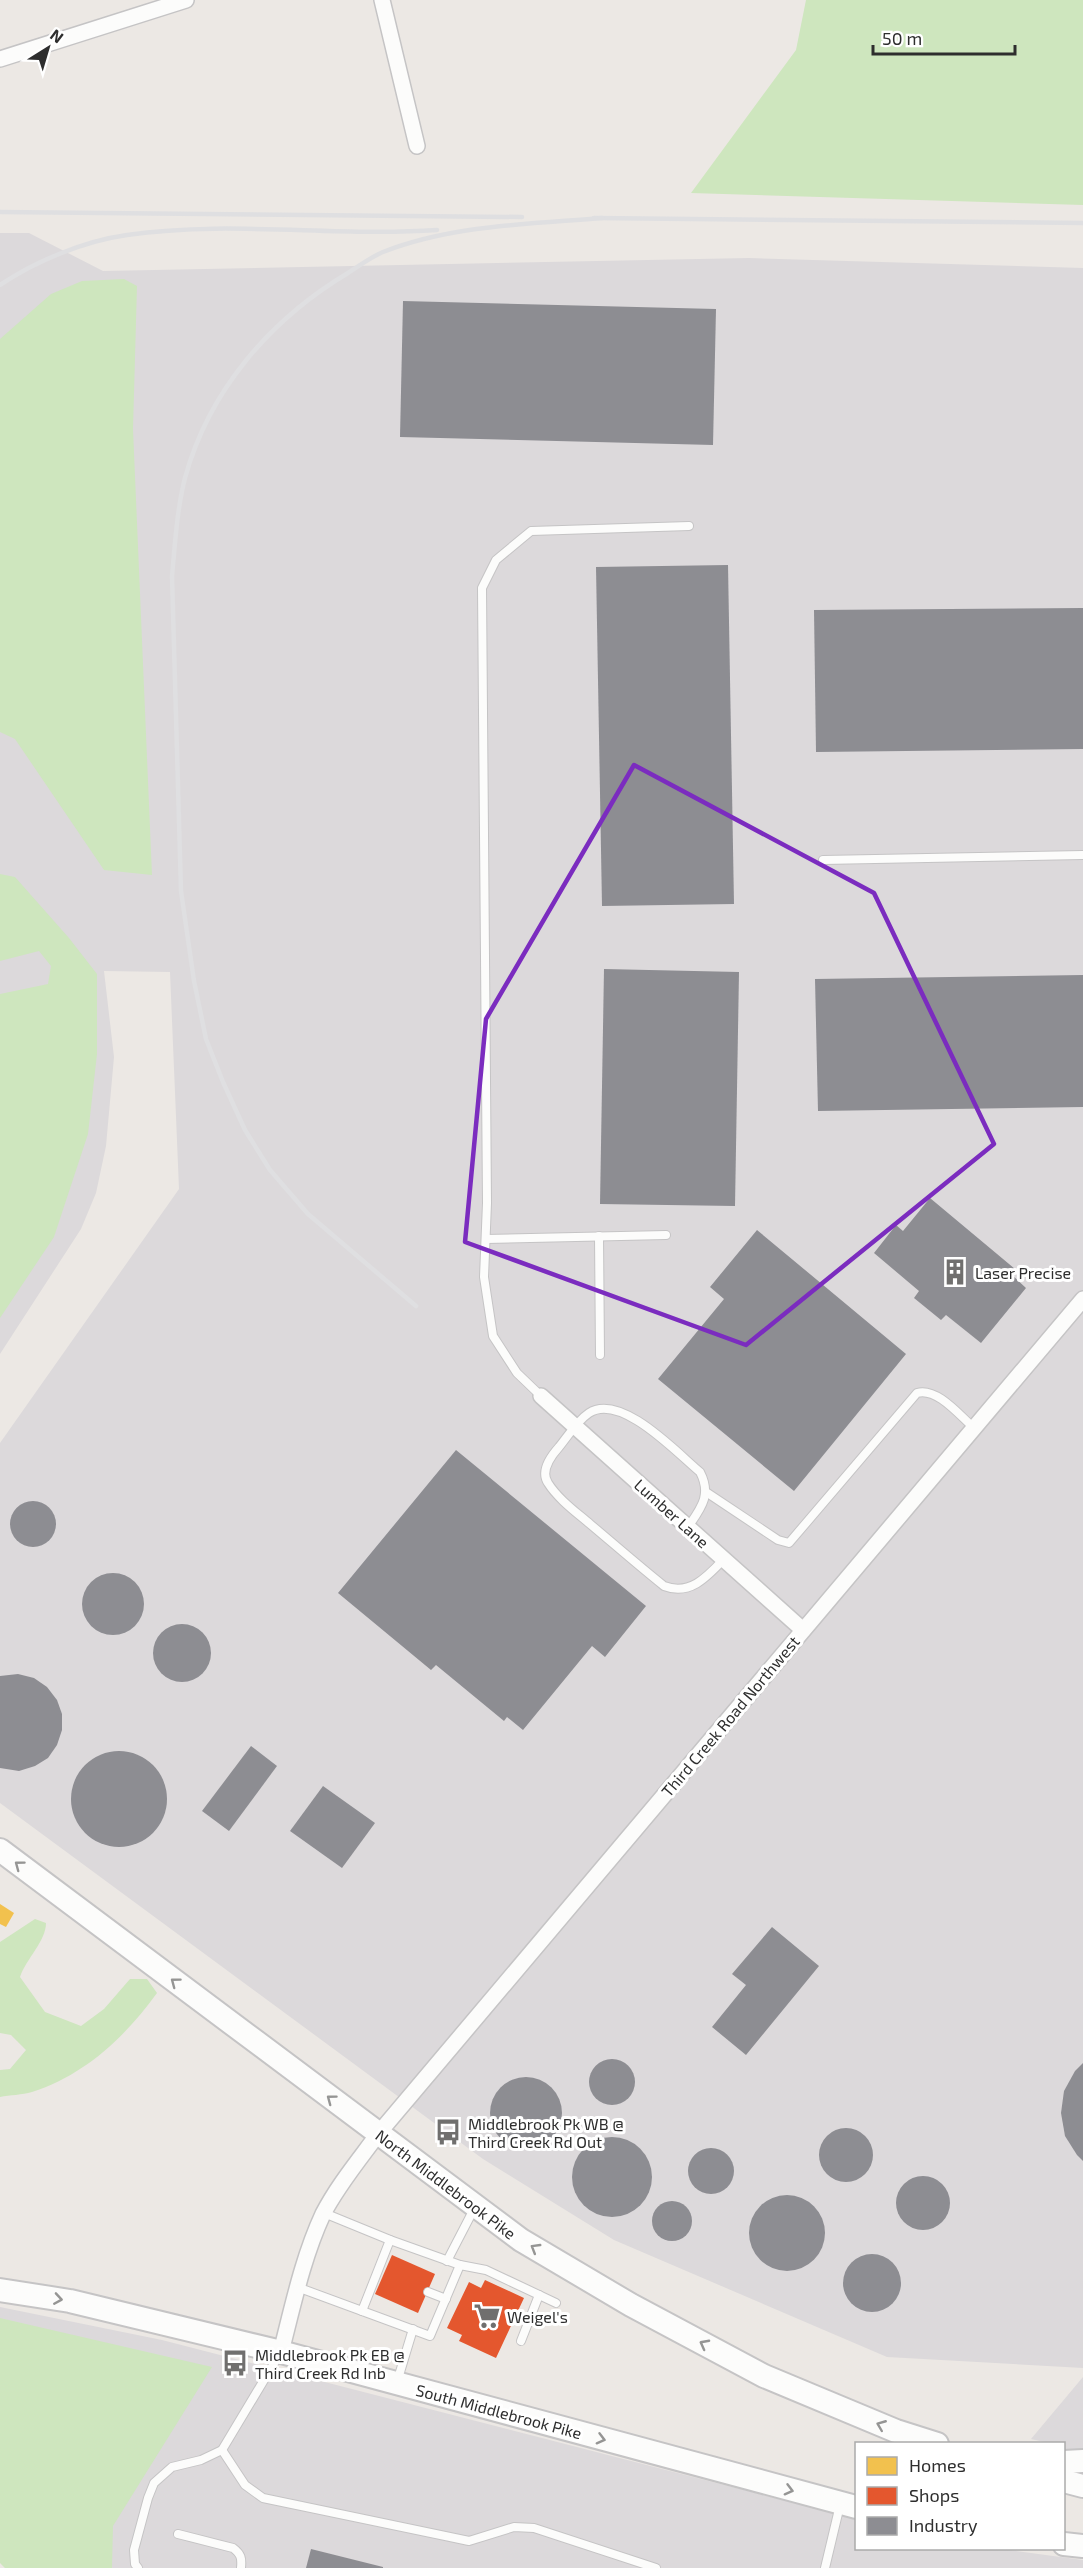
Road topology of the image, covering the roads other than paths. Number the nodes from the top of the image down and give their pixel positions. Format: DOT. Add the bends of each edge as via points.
graph roads {
  1 [pos="186,0"];
  2 [pos="382,0"];
  3 [pos="0,59"];
  4 [pos="417,146"];
  5 [pos="689,526"];
  6 [pos="1083,855"];
  7 [pos="823,860"];
  8 [pos="666,1235"];
  9 [pos="599,1236"];
  10 [pos="486,1239"];
  11 [pos="1083,1299"];
  12 [pos="600,1355"];
  13 [pos="541,1396"];
  14 [pos="575,1427"];
  15 [pos="974,1428"];
  16 [pos="706,1492"];
  17 [pos="688,1527"];
  18 [pos="724,1559"];
  19 [pos="803,1630"];
  20 [pos="0,1850"];
  21 [pos="378,2134"];
  22 [pos="475,2206"];
  23 [pos="324,2213"];
  24 [pos="390,2240"];
  25 [pos="447,2261"];
  26 [pos="460,2265"];
  27 [pos="297,2287"];
  28 [pos="0,2290"];
  29 [pos="428,2292"];
  30 [pos="539,2295"];
  31 [pos="446,2299"];
  32 [pos="556,2303"];
  33 [pos="362,2311"];
  34 [pos="413,2329"];
  35 [pos="520,2341"];
  36 [pos="281,2352"];
  37 [pos="397,2383"];
  38 [pos="931,2442"];
  39 [pos="222,2450"];
  40 [pos="1083,2461"];
  41 [pos="1065,2462"];
  42 [pos="1065,2481"];
  43 [pos="1083,2486"];
  44 [pos="848,2505"];
  45 [pos="178,2534"];
  46 [pos="1065,2544"];
  47 [pos="1083,2546"];
  48 [pos="138,2568"];
  49 [pos="241,2568"];
  50 [pos="656,2568"];
  51 [pos="825,2568"];
  1 -- 3 [label="street"];
  2 -- 4 [label="street"];
  5 -- 10 [label="lane" via="531,531 496,560 482,588"];
  6 -- 7 [label="lane"];
  8 -- 9 [label="lane"];
  9 -- 10 [label="lane"];
  9 -- 12 [label="lane"];
  10 -- 13 [label="lane" via="484,1277 494,1336 517,1373"];
  11 -- 15 [label="street, Third Creek Road Northwest"];
  13 -- 14 [label="street, Lumber Lane"];
  14 -- 16 [label="lane" via="591,1411 604,1409 631,1416 700,1472"];
  14 -- 17 [label="street, Lumber Lane"];
  14 -- 18 [label="lane" via="548,1462 545,1472 547,1482 574,1511 672,1590 698,1584"];
  15 -- 16 [label="lane" via="937,1397 923,1391 917,1393 789,1543 778,1540"];
  15 -- 19 [label="street, Third Creek Road Northwest"];
  16 -- 17 [label="lane" via="702,1507"];
  17 -- 18 [label="street, Lumber Lane"];
  18 -- 19 [label="street, Lumber Lane"];
  19 -- 21 [label="street, Third Creek Road Northwest"];
  21 -- 20 [label="main road, North Middlebrook Pike, one-way"];
  21 -- 22 [label="main road, North Middlebrook Pike"];
  21 -- 23 [label="street, Third Creek Road Northwest"];
  22 -- 25 [label="lane"];
  38 -- 22 [label="main road, North Middlebrook Pike, one-way" via="764,2376 631,2305 521,2240"];
  23 -- 24 [label="lane"];
  23 -- 27 [label="street, Third Creek Road Northwest"];
  24 -- 25 [label="lane"];
  24 -- 33 [label="lane" via="381,2273"];
  25 -- 26 [label="lane"];
  26 -- 30 [label="lane" via="486,2270"];
  26 -- 31 [label="lane"];
  27 -- 33 [label="lane"];
  27 -- 36 [label="street, Third Creek Road Northwest"];
  28 -- 36 [label="main road, South Middlebrook Pike, one-way" via="70,2301"];
  29 -- 31 [label="lane"];
  30 -- 32 [label="lane"];
  30 -- 35 [label="lane"];
  31 -- 34 [label="lane" via="430,2336"];
  33 -- 34 [label="lane"];
  34 -- 37 [label="lane"];
  36 -- 37 [label="main road, South Middlebrook Pike"];
  36 -- 39 [label="lane"];
  37 -- 44 [label="main road, South Middlebrook Pike, one-way"];
  39 -- 48 [label="lane" via="172,2468 154,2483 134,2550"];
  39 -- 50 [label="lane" via="245,2486 263,2498 469,2541 514,2528 534,2528"];
  40 -- 41 [label="main road"];
  42 -- 43 [label="main road"];
  44 -- 51 [label="lane"];
  45 -- 49 [label="lane" via="233,2548 239,2553"];
  46 -- 47 [label="main road"];
}
